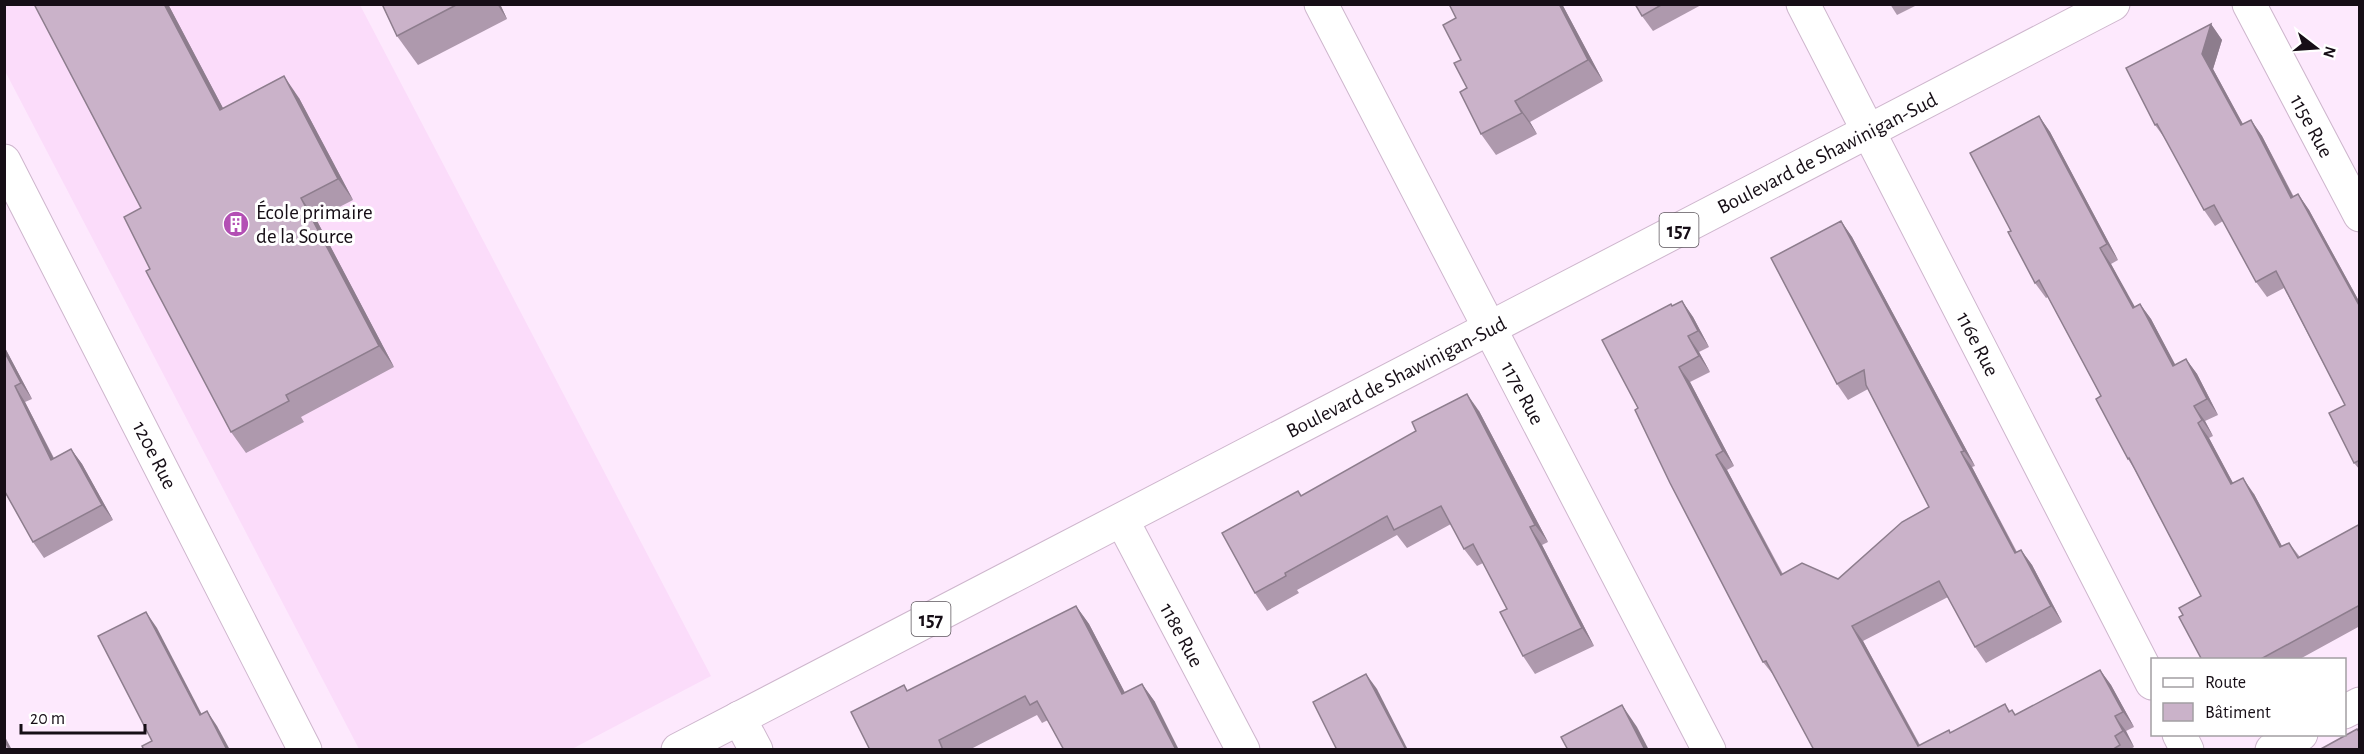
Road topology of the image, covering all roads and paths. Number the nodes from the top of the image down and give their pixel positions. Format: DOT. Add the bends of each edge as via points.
graph roads {
  1 [pos="1321,4"];
  2 [pos="1803,4"];
  3 [pos="2113,4"];
  4 [pos="2249,4"];
  5 [pos="1868,132"];
  6 [pos="4,162"];
  7 [pos="2360,215"];
  8 [pos="1490,328"];
  9 [pos="1122,520"];
  10 [pos="2151,681"];
  11 [pos="2360,704"];
  12 [pos="2346,711"];
  13 [pos="739,718"];
  14 [pos="2180,736"];
  15 [pos="2299,736"];
  16 [pos="305,750"];
  17 [pos="678,750"];
  18 [pos="756,750"];
  19 [pos="1243,750"];
  20 [pos="1709,750"];
  21 [pos="2187,750"];
  22 [pos="2272,750"];
  1 -- 8 [label="street, 117e Rue"];
  2 -- 5 [label="street, 116e Rue"];
  3 -- 5 [label="street, Boulevard de Shawinigan-Sud / 157"];
  4 -- 7 [label="street, 115e Rue"];
  5 -- 8 [label="street, Boulevard de Shawinigan-Sud / 157"];
  5 -- 10 [label="street, 116e Rue"];
  6 -- 16 [label="street, 120e Rue"];
  8 -- 9 [label="street, Boulevard de Shawinigan-Sud / 157"];
  8 -- 20 [label="street, 117e Rue"];
  9 -- 13 [label="street, Boulevard de Shawinigan-Sud / 157"];
  9 -- 19 [label="street, 118e Rue"];
  11 -- 12 [label="street"];
  13 -- 17 [label="street, Boulevard de Shawinigan-Sud / 157"];
  13 -- 18 [label="street"];
  14 -- 21 [label="street"];
  15 -- 22 [label="street"];
}
